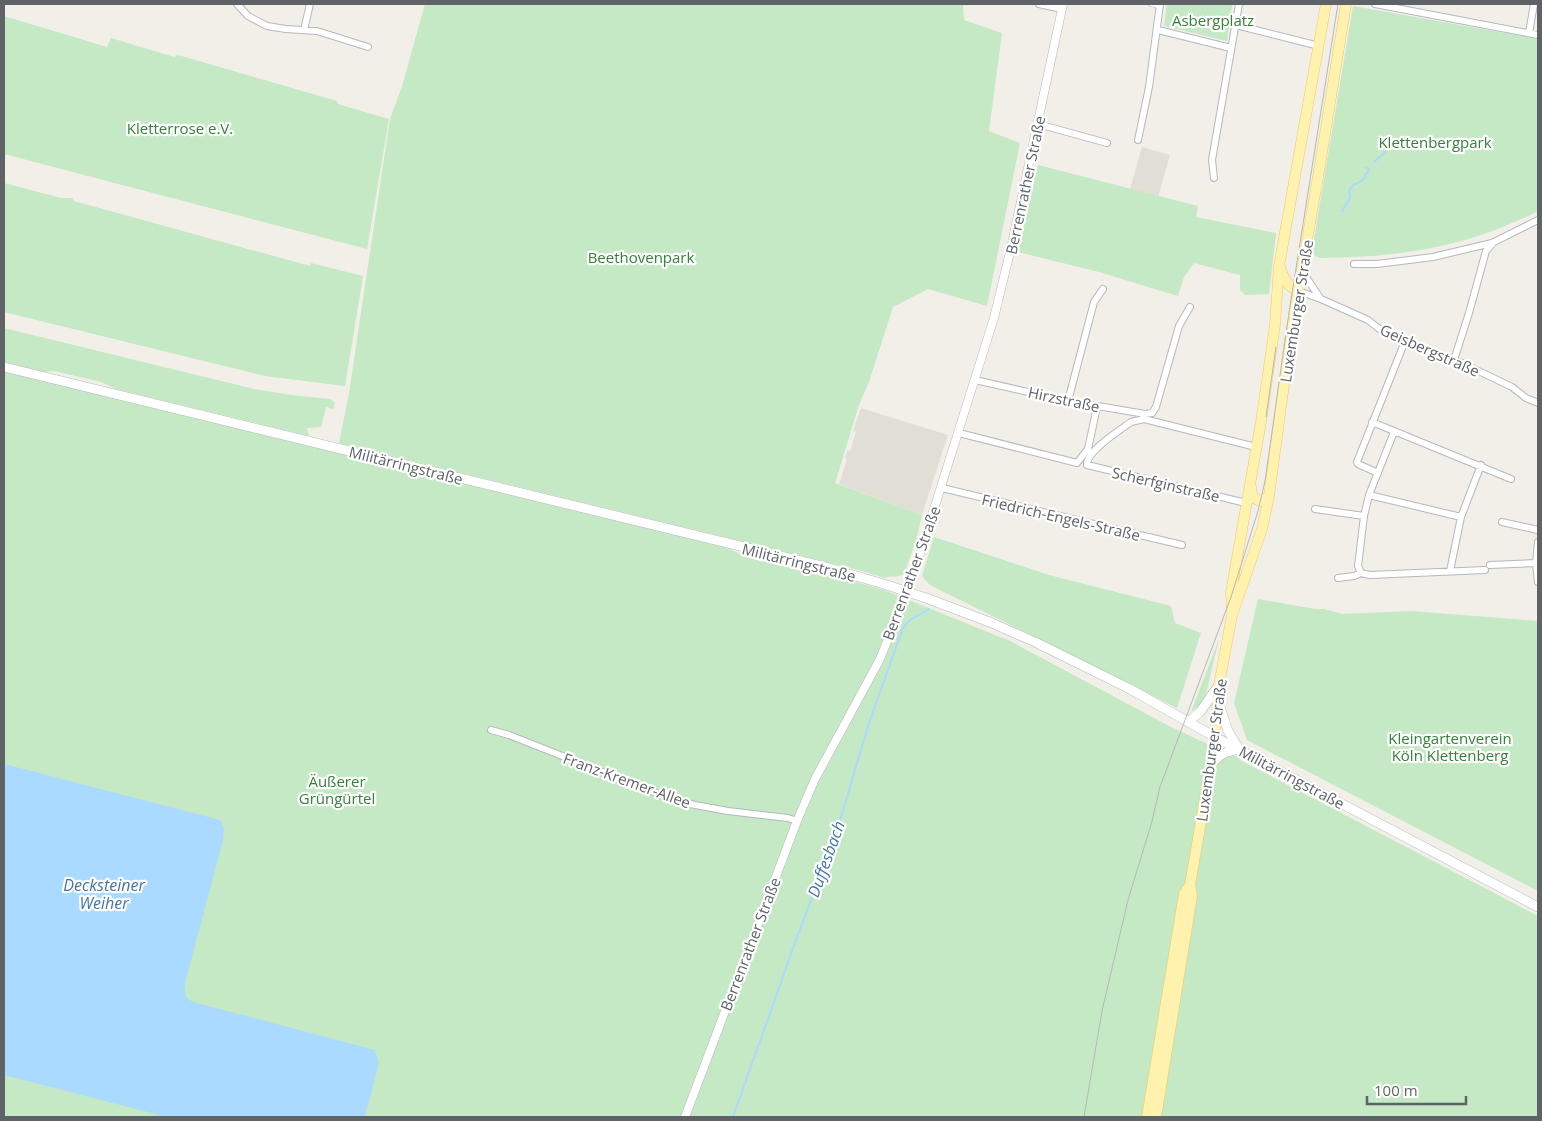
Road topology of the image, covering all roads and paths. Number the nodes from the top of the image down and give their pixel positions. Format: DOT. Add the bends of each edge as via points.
graph roads {
  1 [pos="237,4"];
  2 [pos="310,4"];
  3 [pos="1039,4"];
  4 [pos="1151,4"];
  5 [pos="1239,4"];
  6 [pos="1326,4"];
  7 [pos="1346,4"];
  8 [pos="1375,4"];
  9 [pos="1534,4"];
  10 [pos="1160,5"];
  11 [pos="1063,6"];
  12 [pos="1236,25"];
  13 [pos="304,30"];
  14 [pos="1158,30"];
  15 [pos="1529,33"];
  16 [pos="1538,35"];
  17 [pos="1319,46"];
  18 [pos="368,47"];
  19 [pos="1232,48"];
  20 [pos="1038,124"];
  21 [pos="1138,140"];
  22 [pos="1107,143"];
  23 [pos="1214,178"];
  24 [pos="1538,220"];
  25 [pos="1492,244"];
  26 [pos="1354,264"];
  27 [pos="1279,266"];
  28 [pos="1302,271"];
  29 [pos="1103,288"];
  30 [pos="1296,290"];
  31 [pos="1321,299"];
  32 [pos="1276,300"];
  33 [pos="1190,307"];
  34 [pos="1405,341"];
  35 [pos="1454,360"];
  36 [pos="4,367"];
  37 [pos="975,380"];
  38 [pos="1068,401"];
  39 [pos="1538,403"];
  40 [pos="1097,407"];
  41 [pos="1372,422"];
  42 [pos="1394,432"];
  43 [pos="959,433"];
  44 [pos="1256,447"];
  45 [pos="1481,466"];
  46 [pos="1378,473"];
  47 [pos="1511,479"];
  48 [pos="1250,481"];
  49 [pos="942,488"];
  50 [pos="1369,495"];
  51 [pos="1269,496"];
  52 [pos="1246,503"];
  53 [pos="1315,509"];
  54 [pos="1364,516"];
  55 [pos="1461,517"];
  56 [pos="1502,522"];
  57 [pos="1538,530"];
  58 [pos="1538,542"];
  59 [pos="1182,545"];
  60 [pos="1536,563"];
  61 [pos="1450,572"];
  62 [pos="1362,573"];
  63 [pos="1338,578"];
  64 [pos="1538,582"];
  65 [pos="907,592"];
  66 [pos="1232,615"];
  67 [pos="1219,685"];
  68 [pos="1218,701"];
  69 [pos="1188,722"];
  70 [pos="491,730"];
  71 [pos="1215,737"];
  72 [pos="1239,749"];
  73 [pos="1211,764"];
  74 [pos="797,821"];
  75 [pos="1190,885"];
  76 [pos="1538,907"];
  77 [pos="685,1117"];
  78 [pos="1147,1117"];
  79 [pos="1156,1117"];
  1 -- 13 [label="street" via="248,16 267,26"];
  2 -- 13 [label="street"];
  3 -- 11 [label="street"];
  4 -- 10 [label="street"];
  5 -- 12 [label="street"];
  6 -- 17 [label="main road, Luxemburger Straße"];
  7 -- 28 [label="main road, Luxemburger Straße"];
  8 -- 15 [label="street"];
  9 -- 15 [label="street"];
  10 -- 14 [label="street"];
  11 -- 20 [label="street, Berrenrather Straße"];
  12 -- 17 [label="street"];
  12 -- 19 [label="street"];
  13 -- 18 [label="street"];
  14 -- 19 [label="street"];
  14 -- 21 [label="street"];
  15 -- 16 [label="street"];
  17 -- 27 [label="main road, Luxemburger Straße"];
  19 -- 23 [label="street" via="1212,160"];
  20 -- 22 [label="street"];
  20 -- 37 [label="street, Berrenrather Straße" via="995,312"];
  24 -- 25 [label="street"];
  25 -- 26 [label="street" via="1433,257"];
  25 -- 35 [label="street" via="1486,251"];
  27 -- 30 [label="main road" via="1284,278"];
  27 -- 32 [label="main road, Luxemburger Straße"];
  28 -- 30 [label="main road, Luxemburger Straße"];
  28 -- 31 [label="street"];
  29 -- 38 [label="street" via="1094,302"];
  30 -- 31 [label="street, Geisbergstraße"];
  30 -- 32 [label="main road" via="1282,293"];
  30 -- 51 [label="main road, Luxemburger Straße"];
  31 -- 34 [label="street, Geisbergstraße"];
  32 -- 44 [label="main road, Luxemburger Straße"];
  33 -- 40 [label="street, Hirzstraße" via="1179,326 1152,413"];
  34 -- 35 [label="street, Geisbergstraße"];
  34 -- 41 [label="street"];
  35 -- 39 [label="street, Geisbergstraße"];
  36 -- 65 [label="main road, Militärringstraße" via="812,564"];
  37 -- 38 [label="street, Hirzstraße"];
  37 -- 43 [label="street, Berrenrather Straße"];
  38 -- 40 [label="street, Hirzstraße"];
  40 -- 43 [label="street" via="1088,449 1077,463"];
  41 -- 42 [label="street"];
  41 -- 46 [label="street" via="1357,462"];
  42 -- 45 [label="street"];
  42 -- 46 [label="street"];
  43 -- 49 [label="street, Berrenrather Straße"];
  44 -- 48 [label="main road, Luxemburger Straße"];
  44 -- 52 [label="street, Scherfginstraße" via="1144,419 1131,422 1087,459 1087,465"];
  45 -- 47 [label="street"];
  45 -- 55 [label="street"];
  46 -- 50 [label="street"];
  48 -- 51 [label="main road" via="1255,500 1261,501"];
  48 -- 52 [label="main road, Luxemburger Straße"];
  49 -- 59 [label="street, Friedrich-Engels-Straße"];
  49 -- 65 [label="street, Berrenrather Straße"];
  50 -- 54 [label="street"];
  50 -- 55 [label="street"];
  51 -- 66 [label="main road, Luxemburger Straße" via="1262,529"];
  52 -- 66 [label="main road, Luxemburger Straße" via="1231,592"];
  53 -- 54 [label="street"];
  54 -- 62 [label="street" via="1358,566"];
  55 -- 61 [label="street"];
  56 -- 57 [label="street"];
  58 -- 60 [label="street"];
  60 -- 61 [label="street"];
  60 -- 64 [label="street"];
  61 -- 62 [label="street"];
  62 -- 63 [label="street"];
  65 -- 69 [label="main road, Militärringstraße" via="1029,639"];
  65 -- 74 [label="street, Berrenrather Straße" via="880,659 814,781"];
  66 -- 67 [label="main road, Luxemburger Straße"];
  67 -- 68 [label="main road, Luxemburger Straße"];
  67 -- 69 [label="main road" via="1200,712"];
  68 -- 71 [label="main road, Luxemburger Straße"];
  68 -- 72 [label="main road" via="1228,731"];
  69 -- 71 [label="main road, Militärringstraße"];
  70 -- 74 [label="street, Franz-Kremer-Allee" via="679,802"];
  71 -- 72 [label="main road, Militärringstraße"];
  71 -- 73 [label="main road, Luxemburger Straße"];
  72 -- 73 [label="main road" via="1224,753"];
  72 -- 76 [label="main road, Militärringstraße"];
  73 -- 75 [label="main road, Luxemburger Straße"];
  74 -- 77 [label="street, Berrenrather Straße"];
  75 -- 78 [label="main road, Luxemburger Straße" via="1184,894"];
  75 -- 79 [label="main road, Luxemburger Straße" via="1191,904"];
}
